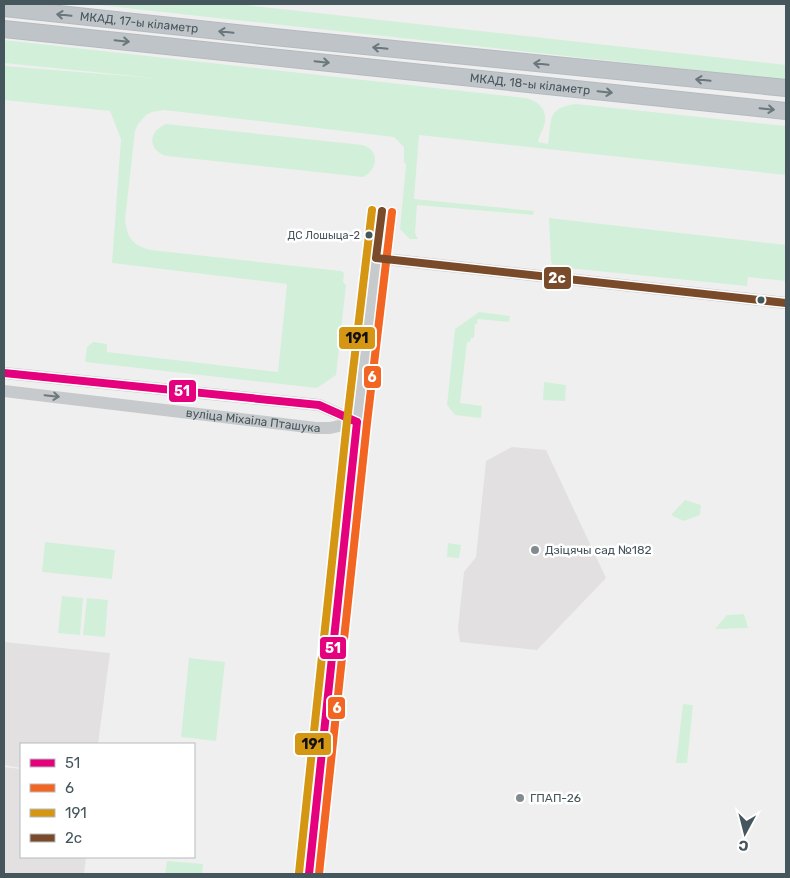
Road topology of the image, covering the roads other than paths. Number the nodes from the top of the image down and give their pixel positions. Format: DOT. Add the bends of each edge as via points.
graph roads {
  1 [pos="4,8"];
  2 [pos="4,29"];
  3 [pos="274,37"];
  4 [pos="273,57"];
  5 [pos="786,88"];
  6 [pos="786,111"];
  7 [pos="786,303"];
  8 [pos="4,373"];
  9 [pos="4,391"];
  10 [pos="357,422"];
  11 [pos="309,874"];
  3 -- 1 [label="highway, МКАД, 17-ы кіламетр, one-way"];
  2 -- 4 [label="highway, МКАД, 17-ы кіламетр, one-way"];
  5 -- 3 [label="highway, МКАД, 18-ы кіламетр, one-way"];
  4 -- 6 [label="highway, МКАД, 18-ы кіламетр, one-way"];
  7 -- 10 [label="street" via="376,258"];
  8 -- 10 [label="street, вуліца Міхаіла Пташука" via="319,405"];
  9 -- 10 [label="street, вуліца Міхаіла Пташука, one-way" via="316,428"];
  10 -- 11 [label="street"];
}
